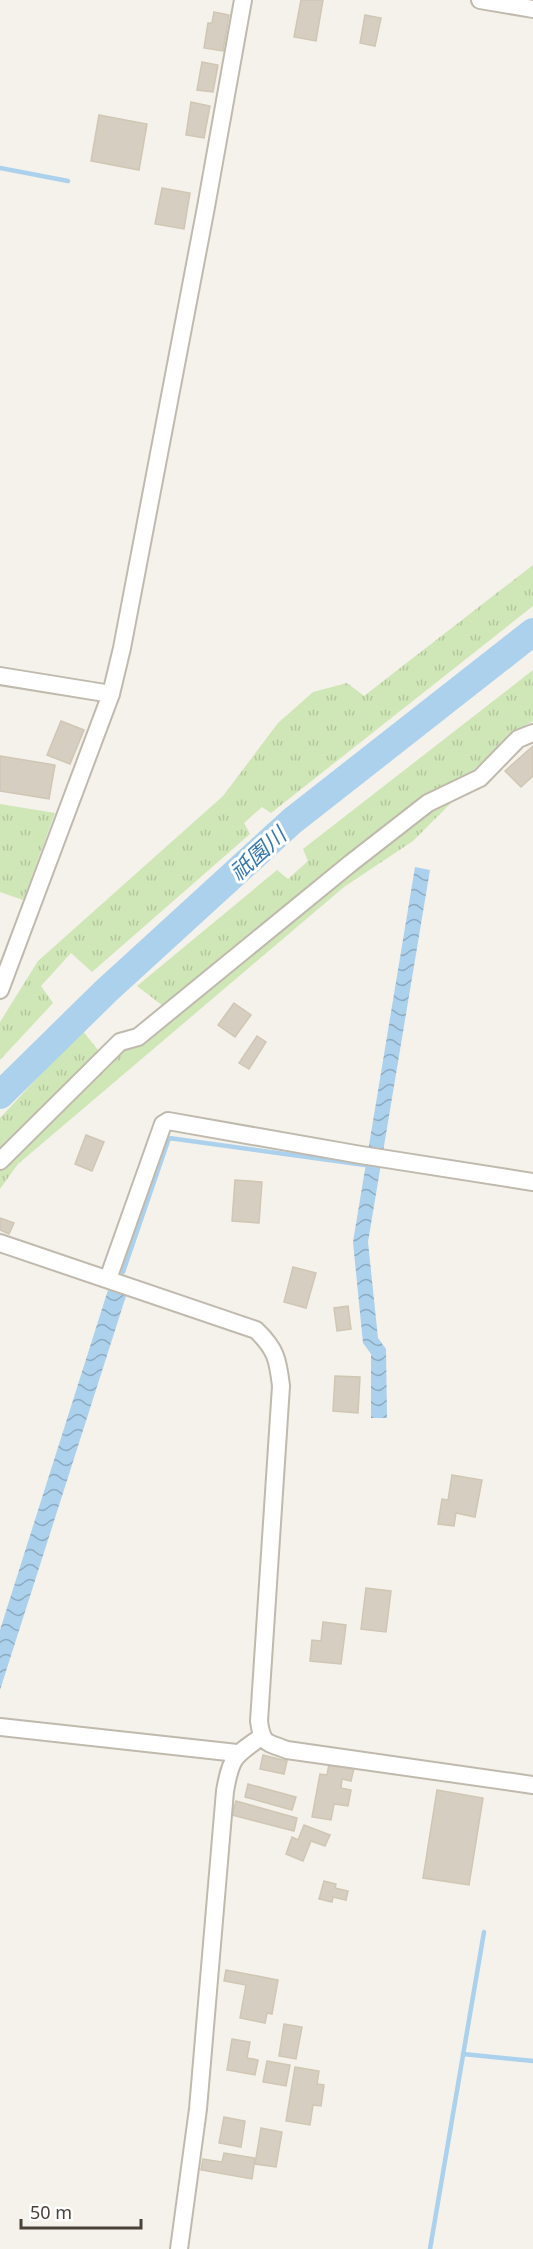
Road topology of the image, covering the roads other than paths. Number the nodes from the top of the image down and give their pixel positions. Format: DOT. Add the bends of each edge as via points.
graph roads {
  1 [pos="243,0"];
  2 [pos="480,0"];
  3 [pos="533,9"];
  4 [pos="0,676"];
  5 [pos="111,694"];
  6 [pos="533,733"];
  7 [pos="0,990"];
  8 [pos="0,1161"];
  9 [pos="533,1182"];
  10 [pos="0,1243"];
  11 [pos="108,1279"];
  12 [pos="0,1727"];
  13 [pos="261,1737"];
  14 [pos="237,1753"];
  15 [pos="533,1785"];
  16 [pos="179,2249"];
  1 -- 5 [label="street"];
  2 -- 3 [label="street"];
  4 -- 5 [label="street"];
  5 -- 7 [label="street"];
  6 -- 8 [label="street" via="518,739 480,778 419,810 138,1037 120,1042"];
  9 -- 11 [label="street" via="168,1121 163,1124"];
  10 -- 11 [label="street"];
  11 -- 13 [label="street" via="256,1330 279,1361 281,1386"];
  12 -- 14 [label="street"];
  13 -- 14 [label="street"];
  13 -- 15 [label="street" via="287,1750"];
  14 -- 16 [label="street" via="225,1791 198,2109"];
}
